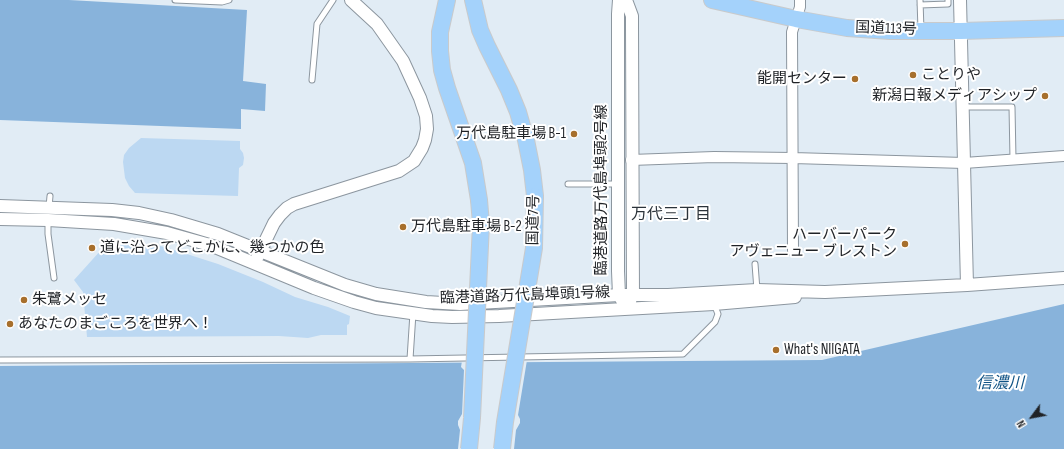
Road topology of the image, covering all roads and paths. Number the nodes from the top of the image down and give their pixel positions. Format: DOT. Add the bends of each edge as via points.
graph roads {
  1 [pos="175,0"];
  2 [pos="229,0"];
  3 [pos="333,0"];
  4 [pos="351,0"];
  5 [pos="442,0"];
  6 [pos="447,0"];
  7 [pos="473,0"];
  8 [pos="479,0"];
  9 [pos="619,0"];
  10 [pos="626,0"];
  11 [pos="712,0"];
  12 [pos="800,0"];
  13 [pos="948,0"];
  14 [pos="960,0"];
  15 [pos="920,2"];
  16 [pos="796,19"];
  17 [pos="1064,28"];
  18 [pos="480,30"];
  19 [pos="921,30"];
  20 [pos="961,30"];
  21 [pos="440,32"];
  22 [pos="312,80"];
  23 [pos="962,107"];
  24 [pos="1064,156"];
  25 [pos="793,158"];
  26 [pos="1013,159"];
  27 [pos="631,160"];
  28 [pos="964,163"];
  29 [pos="568,184"];
  30 [pos="618,184"];
  31 [pos="50,202"];
  32 [pos="0,206"];
  33 [pos="0,219"];
  34 [pos="48,220"];
  35 [pos="261,251"];
  36 [pos="793,251"];
  37 [pos="254,264"];
  38 [pos="755,264"];
  39 [pos="54,278"];
  40 [pos="1064,278"];
  41 [pos="967,285"];
  42 [pos="757,290"];
  43 [pos="825,292"];
  44 [pos="619,295"];
  45 [pos="632,295"];
  46 [pos="714,304"];
  47 [pos="626,308"];
  48 [pos="413,313"];
  49 [pos="410,359"];
  50 [pos="0,360"];
  51 [pos="469,449"];
  52 [pos="502,449"];
  1 -- 2 [label="lane"];
  3 -- 22 [label="lane" via="317,24"];
  4 -- 35 [label="street" via="378,24 403,62 426,116 426,140 414,161 399,171 287,208 274,223"];
  5 -- 21 [label="highway"];
  6 -- 21 [label="highway"];
  7 -- 18 [label="highway, 国道7号"];
  8 -- 18 [label="highway" via="483,16"];
  9 -- 30 [label="street, 臨港道路万代島埠頭2号線"];
  10 -- 27 [label="street, 臨港道路万代島埠頭2号線" via="632,16"];
  11 -- 16 [label="highway, 国道113号"];
  12 -- 16 [label="street"];
  13 -- 15 [label="lane" via="948,4"];
  14 -- 20 [label="street"];
  15 -- 19 [label="lane"];
  16 -- 19 [label="highway, 国道113号" via="847,28"];
  16 -- 25 [label="street" via="792,32"];
  17 -- 20 [label="highway, 国道113号"];
  18 -- 52 [label="highway, 国道7号, bridge" via="518,112 526,140 535,196 534,248"];
  19 -- 20 [label="highway, 国道113号"];
  20 -- 23 [label="street"];
  21 -- 51 [label="highway, bridge" via="440,52 447,88 473,163 481,224"];
  23 -- 26 [label="lane" via="1012,107"];
  23 -- 28 [label="street"];
  24 -- 26 [label="street"];
  25 -- 27 [label="street"];
  25 -- 28 [label="street"];
  25 -- 36 [label="street"];
  26 -- 28 [label="street" via="993,165"];
  27 -- 45 [label="street, 臨港道路万代島埠頭2号線"];
  28 -- 41 [label="street"];
  29 -- 30 [label="lane"];
  30 -- 44 [label="street, 臨港道路万代島埠頭2号線"];
  31 -- 32 [label="street, 臨港道路万代島埠頭1号線"];
  31 -- 34 [label="lane"];
  31 -- 35 [label="street, 臨港道路万代島埠頭1号線" via="154,216 203,228"];
  33 -- 34 [label="street, 臨港道路万代島埠頭1号線"];
  34 -- 37 [label="street, 臨港道路万代島埠頭1号線" via="114,224 167,233 210,245"];
  34 -- 39 [label="lane"];
  35 -- 37 [label="street"];
  35 -- 44 [label="street, 臨港道路万代島埠頭1号線" via="345,285 376,294 413,300 460,304"];
  37 -- 48 [label="street, 臨港道路万代島埠頭1号線" via="354,302"];
  38 -- 42 [label="lane"];
  40 -- 41 [label="street, 臨港道路万代島埠頭1号線"];
  41 -- 43 [label="street, 臨港道路万代島埠頭1号線"];
  42 -- 43 [label="street, 臨港道路万代島埠頭1号線"];
  42 -- 45 [label="street, 臨港道路万代島埠頭1号線" via="668,296"];
  43 -- 46 [label="street, 臨港道路万代島埠頭1号線" via="789,298"];
  44 -- 45 [label="street, 臨港道路万代島埠頭1号線"];
  44 -- 47 [label="street, 臨港道路万代島埠頭2号線"];
  45 -- 47 [label="street, 臨港道路万代島埠頭2号線"];
  46 -- 47 [label="street, 臨港道路万代島埠頭1号線"];
  46 -- 49 [label="lane" via="718,314 715,322 683,354"];
  47 -- 48 [label="street, 臨港道路万代島埠頭1号線" via="499,316 452,317"];
  48 -- 49 [label="lane"];
  49 -- 50 [label="lane"];
}
